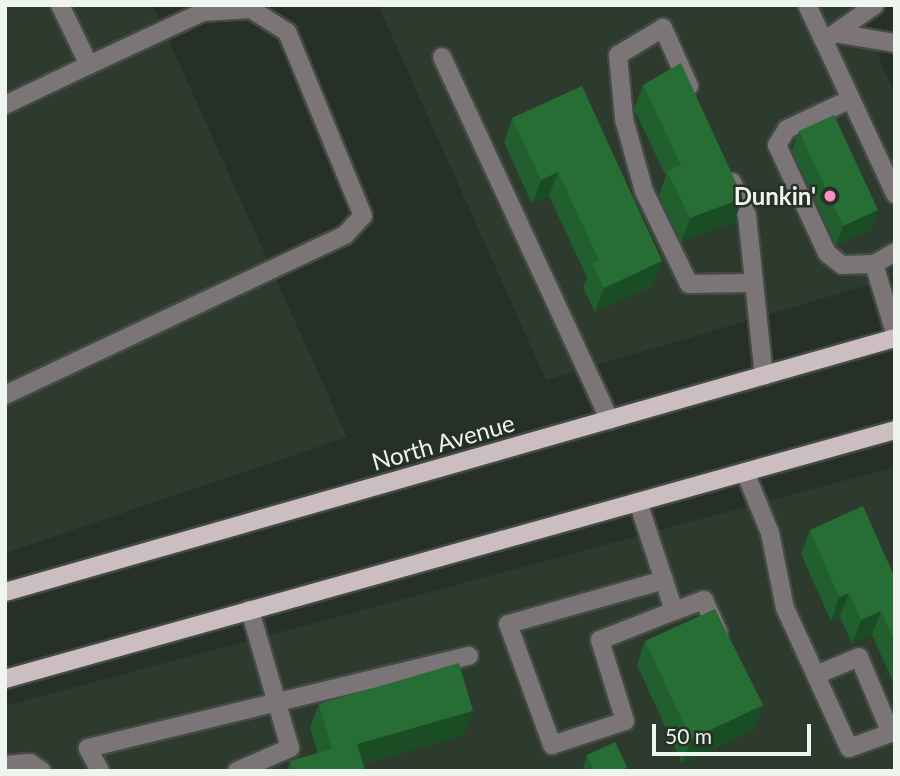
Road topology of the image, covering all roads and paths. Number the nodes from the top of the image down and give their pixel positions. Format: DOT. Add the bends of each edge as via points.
graph roads {
  1 [pos="60,5"];
  2 [pos="807,5"];
  3 [pos="876,5"];
  4 [pos="833,37"];
  5 [pos="895,43"];
  6 [pos="442,57"];
  7 [pos="89,65"];
  8 [pos="851,99"];
  9 [pos="697,103"];
  10 [pos="5,105"];
  11 [pos="725,166"];
  12 [pos="895,194"];
  13 [pos="895,252"];
  14 [pos="874,264"];
  15 [pos="751,283"];
  16 [pos="895,336"];
  17 [pos="764,376"];
  18 [pos="5,395"];
  19 [pos="610,420"];
  20 [pos="895,430"];
  21 [pos="745,472"];
  22 [pos="638,502"];
  23 [pos="664,580"];
  24 [pos="5,592"];
  25 [pos="250,610"];
  26 [pos="674,611"];
  27 [pos="726,648"];
  28 [pos="468,656"];
  29 [pos="816,675"];
  30 [pos="5,679"];
  31 [pos="277,704"];
  32 [pos="5,765"];
  33 [pos="42,771"];
  34 [pos="100,771"];
  35 [pos="237,771"];
  1 -- 7 [label="lane"];
  2 -- 4 [label="lane"];
  3 -- 4 [label="lane"];
  4 -- 5 [label="lane"];
  4 -- 8 [label="lane"];
  6 -- 19 [label="lane"];
  7 -- 10 [label="lane"];
  7 -- 18 [label="lane" via="203,12 251,9 287,32 363,216 345,235"];
  8 -- 12 [label="lane"];
  8 -- 14 [label="lane" via="787,128 778,145 827,253 842,265"];
  9 -- 15 [label="lane" via="663,28 618,55 624,119 645,191 689,284"];
  11 -- 15 [label="lane" via="747,215"];
  13 -- 14 [label="lane"];
  14 -- 16 [label="lane"];
  15 -- 17 [label="lane"];
  16 -- 17 [label="main road, North Avenue"];
  17 -- 19 [label="main road, North Avenue"];
  19 -- 24 [label="main road, North Avenue"];
  20 -- 21 [label="main road"];
  21 -- 22 [label="main road"];
  21 -- 29 [label="lane" via="769,533 786,608"];
  22 -- 23 [label="lane"];
  22 -- 25 [label="main road"];
  23 -- 26 [label="lane"];
  23 -- 26 [label="lane" via="508,624 552,745 625,721 600,640"];
  25 -- 30 [label="main road"];
  25 -- 31 [label="lane"];
  26 -- 27 [label="lane" via="704,600"];
  28 -- 31 [label="lane"];
  29 -- 29 [label="lane" via="859,657 891,733 849,748"];
  31 -- 34 [label="lane" via="88,748"];
  31 -- 35 [label="lane" via="290,748"];
  32 -- 33 [label="lane" via="30,763"];
}
